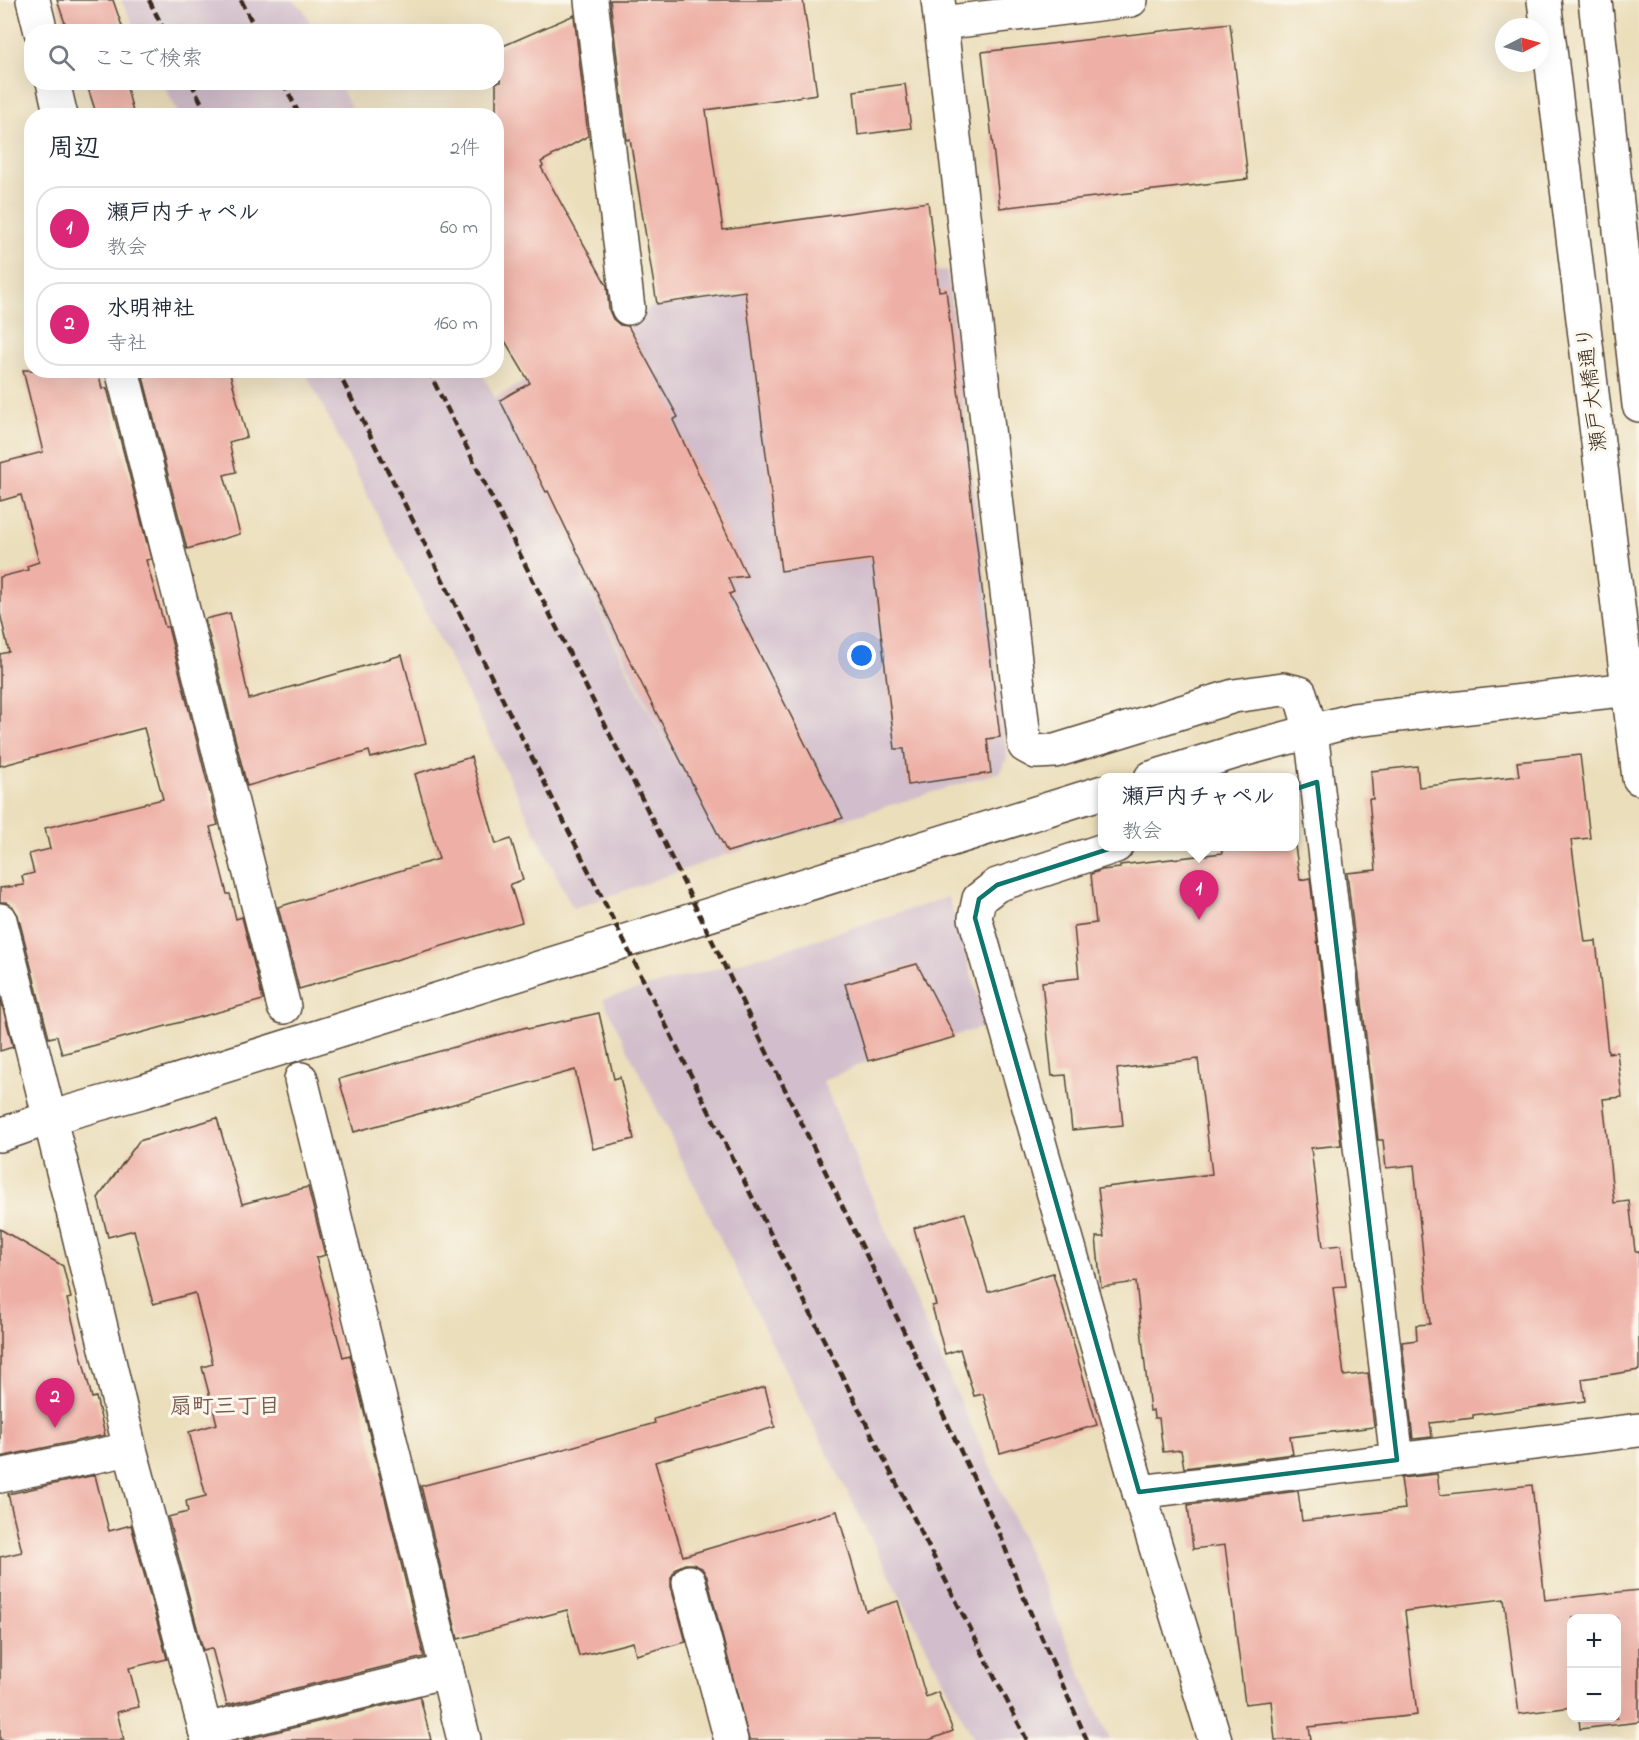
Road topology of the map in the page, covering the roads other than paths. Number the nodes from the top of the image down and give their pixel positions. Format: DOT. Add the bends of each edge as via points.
graph roads {
  1 [pos="33,0"];
  2 [pos="591,0"];
  3 [pos="1131,0"];
  4 [pos="1544,0"];
  5 [pos="1595,0"];
  6 [pos="940,12"];
  7 [pos="39,24"];
  8 [pos="55,90"];
  9 [pos="59,108"];
  10 [pos="628,308"];
  11 [pos="124,378"];
  12 [pos="1639,405"];
  13 [pos="1634,688"];
  14 [pos="1311,731"];
  15 [pos="1164,773"];
  16 [pos="1639,778"];
  17 [pos="1306,786"];
  18 [pos="1098,794"];
  19 [pos="1101,851"];
  20 [pos="0,920"];
  21 [pos="284,1007"];
  22 [pos="301,1079"];
  23 [pos="49,1118"];
  24 [pos="0,1135"];
  25 [pos="1639,1430"];
  26 [pos="130,1449"];
  27 [pos="1397,1460"];
  28 [pos="0,1476"];
  29 [pos="1139,1492"];
  30 [pos="688,1582"];
  31 [pos="447,1671"];
  32 [pos="206,1735"];
  33 [pos="464,1740"];
  34 [pos="731,1740"];
  35 [pos="1215,1740"];
  1 -- 7 [label="street"];
  2 -- 10 [label="street"];
  3 -- 6 [label="street"];
  4 -- 13 [label="street, 瀬戸大橋通り"];
  5 -- 12 [label="street"];
  6 -- 14 [label="street" via="1025,746 1036,752 1055,751 1234,696 1283,689 1300,693"];
  8 -- 9 [label="street"];
  11 -- 21 [label="street"];
  13 -- 14 [label="street" via="1354,720"];
  13 -- 16 [label="street, 瀬戸大橋通り"];
  14 -- 15 [label="street"];
  14 -- 17 [label="street"];
  17 -- 27 [label="street"];
  18 -- 23 [label="street"];
  19 -- 29 [label="street" via="997,885 980,899 975,918"];
  20 -- 23 [label="street"];
  22 -- 31 [label="street"];
  23 -- 24 [label="street"];
  23 -- 26 [label="street"];
  25 -- 27 [label="street"];
  26 -- 28 [label="street"];
  26 -- 32 [label="street"];
  27 -- 29 [label="street"];
  29 -- 35 [label="street"];
  30 -- 34 [label="street"];
  31 -- 32 [label="street"];
  31 -- 33 [label="street"];
}
